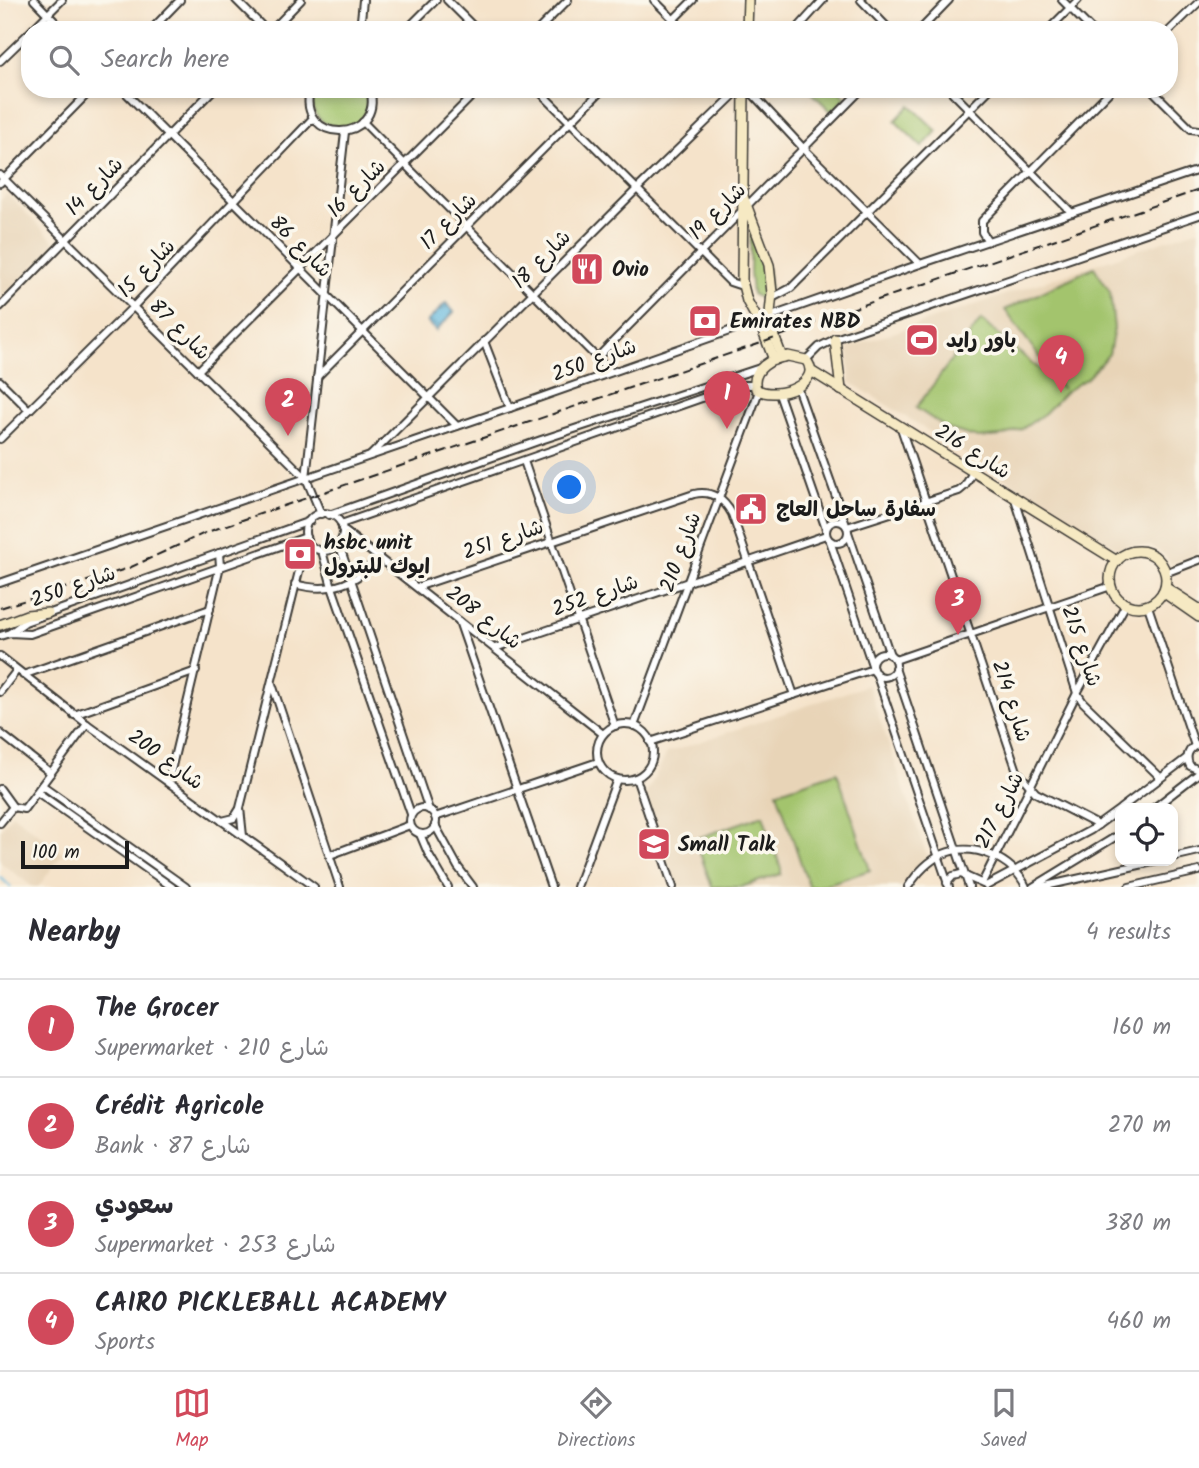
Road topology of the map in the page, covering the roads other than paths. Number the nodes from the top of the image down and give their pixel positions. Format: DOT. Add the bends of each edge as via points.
graph roads {
  1 [pos="34,0"];
  2 [pos="62,0"];
  3 [pos="180,0"];
  4 [pos="236,0"];
  5 [pos="301,0"];
  6 [pos="363,0"];
  7 [pos="436,0"];
  8 [pos="447,0"];
  9 [pos="568,0"];
  10 [pos="654,0"];
  11 [pos="693,0"];
  12 [pos="748,0"];
  13 [pos="823,0"];
  14 [pos="861,0"];
  15 [pos="949,0"];
  16 [pos="1062,0"];
  17 [pos="1078,0"];
  18 [pos="1199,2"];
  19 [pos="1070,8"];
  20 [pos="48,14"];
  21 [pos="673,20"];
  22 [pos="41,21"];
  23 [pos="55,21"];
  24 [pos="160,21"];
  25 [pos="257,21"];
  26 [pos="281,21"];
  27 [pos="360,21"];
  28 [pos="415,21"];
  29 [pos="468,21"];
  30 [pos="547,21"];
  31 [pos="747,21"];
  32 [pos="804,21"];
  33 [pos="881,21"];
  34 [pos="929,21"];
  35 [pos="1057,21"];
  36 [pos="1083,21"];
  37 [pos="1178,22"];
  38 [pos="21,41"];
  39 [pos="0,61"];
  40 [pos="83,98"];
  41 [pos="131,98"];
  42 [pos="205,98"];
  43 [pos="309,98"];
  44 [pos="370,98"];
  45 [pos="470,98"];
  46 [pos="546,98"];
  47 [pos="594,98"];
  48 [pos="734,98"];
  49 [pos="744,98"];
  50 [pos="753,98"];
  51 [pos="853,98"];
  52 [pos="958,98"];
  53 [pos="981,98"];
  54 [pos="1103,98"];
  55 [pos="1161,98"];
  56 [pos="970,110"];
  57 [pos="313,118"];
  58 [pos="363,122"];
  59 [pos="570,122"];
  60 [pos="1199,130"];
  61 [pos="345,132"];
  62 [pos="168,136"];
  63 [pos="804,149"];
  64 [pos="405,164"];
  65 [pos="1199,170"];
  66 [pos="1031,172"];
  67 [pos="1,179"];
  68 [pos="636,189"];
  69 [pos="234,203"];
  70 [pos="744,209"];
  71 [pos="868,212"];
  72 [pos="1072,213"];
  73 [pos="1199,215"];
  74 [pos="467,226"];
  75 [pos="334,235"];
  76 [pos="66,240"];
  77 [pos="988,241"];
  78 [pos="701,252"];
  79 [pos="920,264"];
  80 [pos="300,269"];
  81 [pos="743,286"];
  82 [pos="533,293"];
  83 [pos="326,294"];
  84 [pos="772,298"];
  85 [pos="0,307"];
  86 [pos="133,307"];
  87 [pos="763,319"];
  88 [pos="362,331"];
  89 [pos="835,339"];
  90 [pos="484,341"];
  91 [pos="597,358"];
  92 [pos="778,358"];
  93 [pos="807,360"];
  94 [pos="762,368"];
  95 [pos="198,371"];
  96 [pos="811,371"];
  97 [pos="611,372"];
  98 [pos="317,377"];
  99 [pos="0,381"];
  100 [pos="797,387"];
  101 [pos="757,388"];
  102 [pos="841,390"];
  103 [pos="779,394"];
  104 [pos="428,397"];
  105 [pos="510,408"];
  106 [pos="29,411"];
  107 [pos="457,426"];
  108 [pos="901,428"];
  109 [pos="0,439"];
  110 [pos="369,456"];
  111 [pos="524,461"];
  112 [pos="973,472"];
  113 [pos="306,478"];
  114 [pos="719,498"];
  115 [pos="1015,499"];
  116 [pos="926,502"];
  117 [pos="321,514"];
  118 [pos="329,514"];
  119 [pos="310,521"];
  120 [pos="342,526"];
  121 [pos="847,528"];
  122 [pos="827,535"];
  123 [pos="306,538"];
  124 [pos="552,541"];
  125 [pos="339,544"];
  126 [pos="322,551"];
  127 [pos="219,553"];
  128 [pos="379,556"];
  129 [pos="1199,560"];
  130 [pos="1117,561"];
  131 [pos="748,562"];
  132 [pos="220,566"];
  133 [pos="1165,573"];
  134 [pos="351,582"];
  135 [pos="0,583"];
  136 [pos="687,583"];
  137 [pos="295,584"];
  138 [pos="1111,586"];
  139 [pos="332,587"];
  140 [pos="417,587"];
  141 [pos="1164,590"];
  142 [pos="1126,604"];
  143 [pos="1148,606"];
  144 [pos="1049,607"];
  145 [pos="210,609"];
  146 [pos="1199,609"];
  147 [pos="48,613"];
  148 [pos="1199,617"];
  149 [pos="458,619"];
  150 [pos="578,620"];
  151 [pos="0,625"];
  152 [pos="10,633"];
  153 [pos="972,634"];
  154 [pos="0,636"];
  155 [pos="495,648"];
  156 [pos="0,656"];
  157 [pos="894,661"];
  158 [pos="874,669"];
  159 [pos="195,671"];
  160 [pos="20,672"];
  161 [pos="271,682"];
  162 [pos="0,692"];
  163 [pos="1077,693"];
  164 [pos="794,695"];
  165 [pos="74,715"];
  166 [pos="87,724"];
  167 [pos="615,726"];
  168 [pos="634,726"];
  169 [pos="0,733"];
  170 [pos="603,734"];
  171 [pos="650,742"];
  172 [pos="1197,745"];
  173 [pos="1187,758"];
  174 [pos="598,762"];
  175 [pos="1199,771"];
  176 [pos="51,774"];
  177 [pos="1160,777"];
  178 [pos="636,778"];
  179 [pos="617,779"];
  180 [pos="168,783"];
  181 [pos="42,785"];
  182 [pos="1030,788"];
  183 [pos="0,789"];
  184 [pos="517,789"];
  185 [pos="37,792"];
  186 [pos="1128,803"];
  187 [pos="1160,803"];
  188 [pos="13,807"];
  189 [pos="240,808"];
  190 [pos="429,810"];
  191 [pos="1115,813"];
  192 [pos="411,814"];
  193 [pos="222,821"];
  194 [pos="435,821"];
  195 [pos="0,823"];
  196 [pos="410,825"];
  197 [pos="1098,825"];
  198 [pos="420,834"];
  199 [pos="243,836"];
  200 [pos="1115,837"];
  201 [pos="956,850"];
  202 [pos="1199,851"];
  203 [pos="330,856"];
  204 [pos="1178,856"];
  205 [pos="937,857"];
  206 [pos="995,857"];
  207 [pos="1135,866"];
  208 [pos="1016,870"];
  209 [pos="1199,871"];
  210 [pos="965,875"];
  211 [pos="184,886"];
  212 [pos="947,886"];
  213 [pos="985,886"];
  214 [pos="172,887"];
  215 [pos="314,887"];
  216 [pos="340,887"];
  217 [pos="448,887"];
  218 [pos="472,887"];
  219 [pos="551,887"];
  220 [pos="577,887"];
  221 [pos="673,887"];
  222 [pos="910,887"];
  223 [pos="969,887"];
  224 [pos="1026,887"];
  225 [pos="1033,887"];
  226 [pos="1041,887"];
  227 [pos="1129,887"];
  1 -- 20 [label="street"];
  2 -- 20 [label="street"];
  3 -- 24 [label="street"];
  4 -- 25 [label="street"];
  5 -- 26 [label="street"];
  6 -- 27 [label="street"];
  7 -- 28 [label="street"];
  8 -- 29 [label="street"];
  9 -- 30 [label="street"];
  10 -- 21 [label="street"];
  11 -- 21 [label="street"];
  12 -- 31 [label="main road"];
  13 -- 32 [label="street"];
  14 -- 33 [label="street"];
  15 -- 34 [label="street"];
  16 -- 19 [label="street"];
  17 -- 19 [label="street"];
  18 -- 37 [label="street"];
  19 -- 35 [label="street"];
  19 -- 36 [label="street"];
  20 -- 22 [label="street"];
  20 -- 23 [label="street"];
  38 -- 39 [label="street"];
  40 -- 67 [label="street"];
  41 -- 62 [label="street, شارع 86"];
  42 -- 62 [label="street, شارع 14"];
  43 -- 57 [label="street"];
  44 -- 58 [label="street"];
  45 -- 64 [label="street, شارع 16"];
  46 -- 59 [label="street"];
  47 -- 59 [label="street, شارع 17"];
  48 -- 68 [label="street, شارع 18"];
  49 -- 70 [label="main road"];
  50 -- 63 [label="street"];
  51 -- 63 [label="street, شارع 19"];
  52 -- 56 [label="street"];
  53 -- 56 [label="street"];
  54 -- 66 [label="street"];
  55 -- 60 [label="street" via="1191,129"];
  56 -- 66 [label="street"];
  56 -- 71 [label="street"];
  57 -- 61 [label="street" via="327,129"];
  57 -- 69 [label="street, شارع 15"];
  58 -- 61 [label="street"];
  58 -- 64 [label="street"];
  59 -- 68 [label="street"];
  59 -- 74 [label="street, شارع 17"];
  61 -- 75 [label="street"];
  62 -- 69 [label="street, شارع 86"];
  62 -- 76 [label="street, شارع 14"];
  63 -- 70 [label="street, شارع 19"];
  63 -- 71 [label="street"];
  64 -- 74 [label="street"];
  64 -- 75 [label="street, شارع 16"];
  65 -- 72 [label="street, شارع 250"];
  66 -- 72 [label="street"];
  66 -- 77 [label="street" via="982,221"];
  67 -- 76 [label="street, شارع 87"];
  68 -- 78 [label="street"];
  68 -- 82 [label="street, شارع 18"];
  69 -- 80 [label="street, شارع 86"];
  69 -- 86 [label="street, شارع 15"];
  70 -- 78 [label="street, شارع 19"];
  70 -- 81 [label="main road"];
  70 -- 84 [label="main road" via="769,265"];
  71 -- 79 [label="street"];
  71 -- 84 [label="street" via="791,288"];
  72 -- 77 [label="street, شارع 250"];
  73 -- 89 [label="street"];
  74 -- 82 [label="street"];
  74 -- 88 [label="street, شارع 17"];
  75 -- 80 [label="street, شارع 16"];
  75 -- 83 [label="street"];
  76 -- 85 [label="street, شارع 14"];
  76 -- 86 [label="street, شارع 87"];
  77 -- 79 [label="street, شارع 250"];
  78 -- 81 [label="street" via="730,282"];
  78 -- 91 [label="street, شارع 19"];
  79 -- 87 [label="street, شارع 250"];
  80 -- 83 [label="street, شارع 86"];
  80 -- 95 [label="street, شارع 16"];
  81 -- 87 [label="main road" via="747,301"];
  82 -- 90 [label="street, شارع 18"];
  82 -- 91 [label="street"];
  83 -- 88 [label="street, شارع 86"];
  83 -- 98 [label="street"];
  84 -- 87 [label="main road"];
  86 -- 95 [label="street, شارع 87"];
  86 -- 106 [label="street, شارع 15"];
  87 -- 92 [label="main road"];
  87 -- 97 [label="street, شارع 250"];
  88 -- 98 [label="street, شارع 17"];
  88 -- 104 [label="street, شارع 86"];
  89 -- 93 [label="street"];
  89 -- 102 [label="main road"];
  90 -- 104 [label="street, شارع 18"];
  90 -- 105 [label="street"];
  91 -- 97 [label="street"];
  92 -- 93 [label="main road"];
  92 -- 94 [label="main road"];
  93 -- 96 [label="main road"];
  94 -- 101 [label="main road" via="755,378"];
  94 -- 118 [label="street"];
  95 -- 113 [label="street, شارع 87"];
  96 -- 100 [label="main road"];
  96 -- 102 [label="main road, شارع 216"];
  97 -- 105 [label="street, شارع 250"];
  98 -- 113 [label="street"];
  99 -- 106 [label="street"];
  100 -- 103 [label="main road"];
  100 -- 121 [label="street"];
  101 -- 103 [label="main road"];
  101 -- 111 [label="street" via="738,385"];
  101 -- 114 [label="street, شارع 210"];
  102 -- 108 [label="main road, شارع 216"];
  103 -- 122 [label="street"];
  104 -- 107 [label="street, شارع 86"];
  104 -- 110 [label="street, شارع 18"];
  105 -- 107 [label="street, شارع 250"];
  106 -- 109 [label="street, شارع 15"];
  107 -- 110 [label="street, شارع 250"];
  108 -- 112 [label="main road, شارع 216"];
  108 -- 116 [label="street, شارع 214"];
  110 -- 113 [label="street, شارع 250"];
  111 -- 120 [label="street"];
  111 -- 124 [label="street"];
  112 -- 115 [label="main road, شارع 216"];
  112 -- 116 [label="street" via="959,491"];
  113 -- 117 [label="street"];
  113 -- 135 [label="street, شارع 250"];
  114 -- 124 [label="street, شارع 251" via="707,492 694,494"];
  114 -- 131 [label="street" via="732,514"];
  114 -- 136 [label="street, شارع 210"];
  115 -- 130 [label="main road, شارع 216"];
  115 -- 144 [label="street, شارع 215"];
  116 -- 121 [label="street"];
  116 -- 153 [label="street, شارع 214"];
  117 -- 118 [label="street"];
  117 -- 119 [label="street"];
  118 -- 120 [label="street"];
  119 -- 123 [label="street"];
  119 -- 127 [label="street, شارع 250"];
  120 -- 125 [label="street"];
  120 -- 128 [label="street, شارع 208"];
  121 -- 122 [label="street" via="832,521"];
  121 -- 122 [label="street" via="846,539 840,543"];
  121 -- 157 [label="street"];
  122 -- 131 [label="street, شارع 252"];
  122 -- 158 [label="street"];
  123 -- 126 [label="street"];
  123 -- 132 [label="street, شارع 250"];
  123 -- 137 [label="street"];
  124 -- 140 [label="street, شارع 251"];
  124 -- 150 [label="street"];
  125 -- 126 [label="street"];
  125 -- 134 [label="street"];
  126 -- 139 [label="street"];
  127 -- 132 [label="street"];
  127 -- 147 [label="street, شارع 250"];
  128 -- 134 [label="street"];
  128 -- 140 [label="street, شارع 208"];
  129 -- 133 [label="street"];
  130 -- 133 [label="main road" via="1142,551 1157,559"];
  130 -- 138 [label="main road"];
  131 -- 136 [label="street, شارع 252"];
  131 -- 164 [label="street"];
  132 -- 145 [label="street"];
  132 -- 152 [label="street, شارع 250" via="30,634"];
  133 -- 141 [label="main road"];
  134 -- 139 [label="street"];
  134 -- 190 [label="street"];
  136 -- 150 [label="street, شارع 252"];
  136 -- 168 [label="street, شارع 210"];
  137 -- 139 [label="street"];
  137 -- 161 [label="street"];
  138 -- 142 [label="main road"];
  138 -- 144 [label="street"];
  139 -- 192 [label="street"];
  140 -- 149 [label="street, شارع 208"];
  141 -- 143 [label="main road"];
  141 -- 146 [label="main road"];
  141 -- 148 [label="main road"];
  142 -- 143 [label="main road"];
  142 -- 163 [label="street, شارع 217"];
  143 -- 172 [label="street"];
  144 -- 153 [label="street"];
  144 -- 163 [label="street, شارع 215"];
  145 -- 159 [label="street"];
  145 -- 160 [label="street"];
  147 -- 151 [label="main road"];
  147 -- 152 [label="street, شارع 250"];
  149 -- 155 [label="street, شارع 208"];
  149 -- 184 [label="street"];
  150 -- 155 [label="street, شارع 252"];
  150 -- 167 [label="street"];
  152 -- 154 [label="street, شارع 250"];
  153 -- 157 [label="street"];
  153 -- 182 [label="street, شارع 214" via="1014,765"];
  155 -- 170 [label="street, شارع 208"];
  156 -- 160 [label="street, شارع 200"];
  157 -- 158 [label="street" via="887,676"];
  157 -- 158 [label="street" via="879,654"];
  157 -- 201 [label="street"];
  158 -- 164 [label="street"];
  158 -- 205 [label="street"];
  159 -- 165 [label="street"];
  159 -- 180 [label="street"];
  160 -- 162 [label="street"];
  160 -- 165 [label="street, شارع 200"];
  161 -- 189 [label="street"];
  161 -- 203 [label="street"];
  163 -- 177 [label="street, شارع 215"];
  163 -- 182 [label="street, شارع 217"];
  164 -- 171 [label="street"];
  165 -- 166 [label="street, شارع 200"];
  166 -- 176 [label="street"];
  166 -- 180 [label="street, شارع 200"];
  167 -- 168 [label="street"];
  167 -- 170 [label="street"];
  168 -- 171 [label="street"];
  169 -- 176 [label="street"];
  170 -- 174 [label="street"];
  171 -- 178 [label="street" via="650,763"];
  172 -- 173 [label="street"];
  173 -- 175 [label="street"];
  173 -- 177 [label="street"];
  174 -- 179 [label="street"];
  174 -- 184 [label="street"];
  175 -- 187 [label="street"];
  176 -- 181 [label="street"];
  177 -- 186 [label="street"];
  178 -- 179 [label="street"];
  178 -- 221 [label="street"];
  179 -- 220 [label="street"];
  180 -- 193 [label="street, شارع 200"];
  181 -- 185 [label="street"];
  181 -- 211 [label="street"];
  182 -- 197 [label="street"];
  182 -- 206 [label="street, شارع 217"];
  183 -- 188 [label="street"];
  184 -- 194 [label="street"];
  184 -- 219 [label="street"];
  185 -- 188 [label="street" via="24,809"];
  185 -- 214 [label="street"];
  188 -- 195 [label="street"];
  189 -- 193 [label="street" via="234,818"];
  189 -- 199 [label="street"];
  190 -- 192 [label="street" via="417,809"];
  190 -- 194 [label="street"];
  191 -- 197 [label="street"];
  192 -- 196 [label="street"];
  193 -- 199 [label="street, شارع 200"];
  194 -- 198 [label="street" via="429,832"];
  194 -- 218 [label="street"];
  196 -- 198 [label="street"];
  196 -- 203 [label="street"];
  197 -- 208 [label="street"];
  198 -- 217 [label="street"];
  199 -- 215 [label="street, شارع 200"];
  200 -- 225 [label="street"];
  201 -- 205 [label="street"];
  201 -- 206 [label="street"];
  201 -- 210 [label="street"];
  202 -- 204 [label="street"];
  203 -- 216 [label="street"];
  205 -- 212 [label="street"];
  205 -- 222 [label="street" via="916,874"];
  206 -- 208 [label="street"];
  206 -- 213 [label="street, شارع 217"];
  207 -- 226 [label="street"];
  208 -- 213 [label="street"];
  208 -- 224 [label="street"];
  209 -- 227 [label="street"];
  210 -- 212 [label="street" via="953,876"];
  210 -- 213 [label="street"];
  210 -- 223 [label="street"];
}
